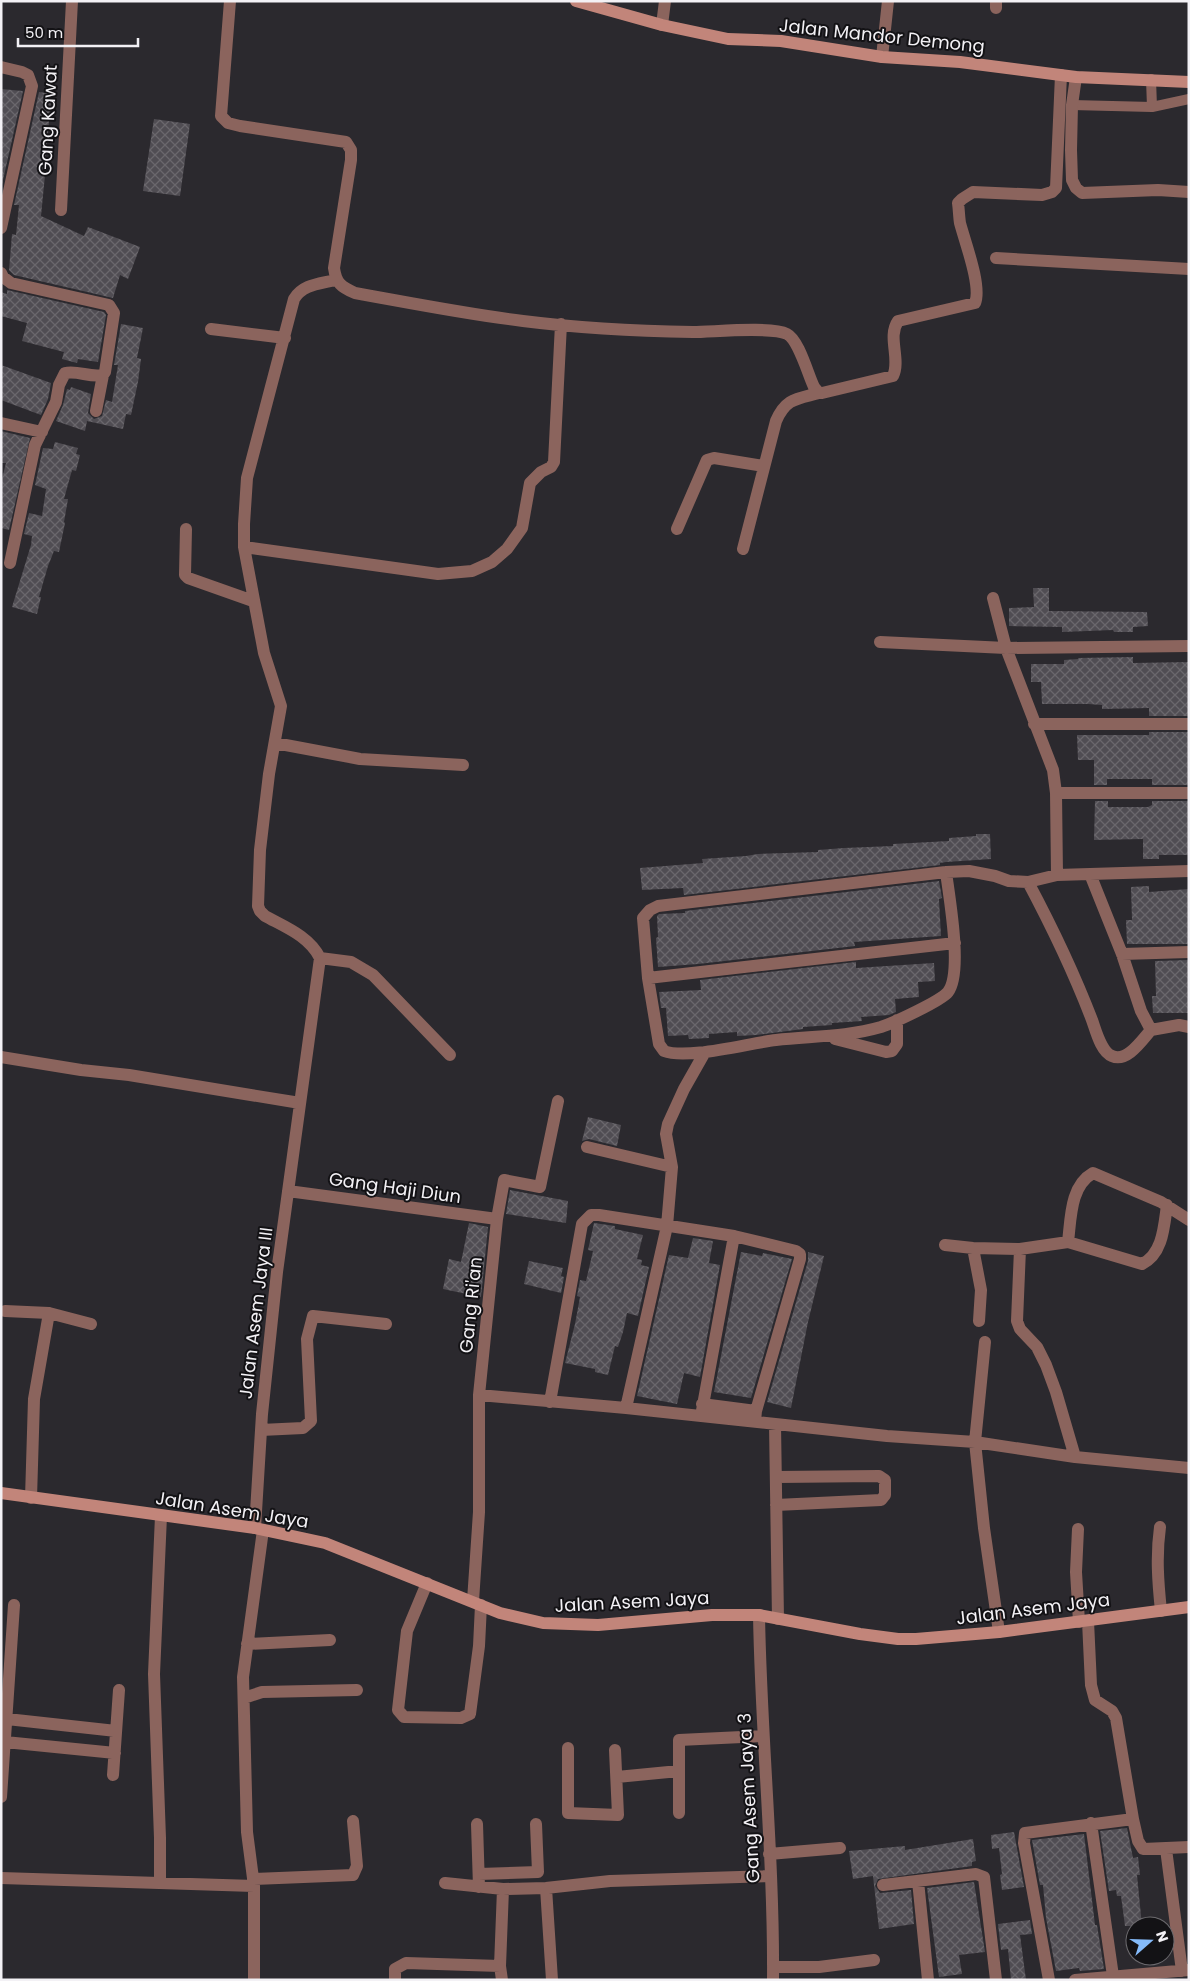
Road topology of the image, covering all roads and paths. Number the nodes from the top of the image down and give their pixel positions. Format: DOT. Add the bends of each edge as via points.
graph roads {
  1 [pos="72,1"];
  2 [pos="230,1"];
  3 [pos="576,1"];
  4 [pos="665,1"];
  5 [pos="888,1"];
  6 [pos="662,25"];
  7 [pos="882,57"];
  8 [pos="1,67"];
  9 [pos="1061,75"];
  10 [pos="1076,77"];
  11 [pos="1150,79"];
  12 [pos="1189,82"];
  13 [pos="1189,99"];
  14 [pos="1072,105"];
  15 [pos="1152,108"];
  16 [pos="1189,192"];
  17 [pos="61,210"];
  18 [pos="1,228"];
  19 [pos="996,258"];
  20 [pos="1189,269"];
  21 [pos="1,273"];
  22 [pos="336,280"];
  23 [pos="561,324"];
  24 [pos="211,329"];
  25 [pos="285,338"];
  26 [pos="102,375"];
  27 [pos="819,393"];
  28 [pos="96,411"];
  29 [pos="1,423"];
  30 [pos="42,432"];
  31 [pos="764,466"];
  32 [pos="186,529"];
  33 [pos="677,529"];
  34 [pos="244,547"];
  35 [pos="743,549"];
  36 [pos="10,563"];
  37 [pos="993,598"];
  38 [pos="253,601"];
  39 [pos="880,642"];
  40 [pos="1189,646"];
  41 [pos="1006,648"];
  42 [pos="1034,724"];
  43 [pos="1189,724"];
  44 [pos="275,743"];
  45 [pos="463,765"];
  46 [pos="1189,792"];
  47 [pos="1056,793"];
  48 [pos="1189,871"];
  49 [pos="946,872"];
  50 [pos="1090,874"];
  51 [pos="1057,875"];
  52 [pos="1028,882"];
  53 [pos="955,943"];
  54 [pos="1189,952"];
  55 [pos="1122,954"];
  56 [pos="320,958"];
  57 [pos="648,978"];
  58 [pos="897,1020"];
  59 [pos="1189,1028"];
  60 [pos="1151,1030"];
  61 [pos="827,1037"];
  62 [pos="704,1052"];
  63 [pos="450,1055"];
  64 [pos="1,1056"];
  65 [pos="558,1101"];
  66 [pos="300,1103"];
  67 [pos="587,1147"];
  68 [pos="672,1167"];
  69 [pos="288,1191"];
  70 [pos="1167,1205"];
  71 [pos="497,1219"];
  72 [pos="1189,1220"];
  73 [pos="667,1226"];
  74 [pos="734,1236"];
  75 [pos="1068,1242"];
  76 [pos="945,1245"];
  77 [pos="973,1248"];
  78 [pos="1020,1249"];
  79 [pos="5,1311"];
  80 [pos="49,1313"];
  81 [pos="979,1320"];
  82 [pos="91,1324"];
  83 [pos="386,1324"];
  84 [pos="985,1342"];
  85 [pos="479,1395"];
  86 [pos="550,1402"];
  87 [pos="626,1408"];
  88 [pos="702,1410"];
  89 [pos="756,1416"];
  90 [pos="775,1424"];
  91 [pos="261,1430"];
  92 [pos="975,1442"];
  93 [pos="1075,1457"];
  94 [pos="1189,1468"];
  95 [pos="777,1477"];
  96 [pos="1,1494"];
  97 [pos="31,1498"];
  98 [pos="776,1505"];
  99 [pos="161,1516"];
  100 [pos="1160,1527"];
  101 [pos="259,1529"];
  102 [pos="1078,1529"];
  103 [pos="427,1583"];
  104 [pos="477,1603"];
  105 [pos="14,1605"];
  106 [pos="1189,1607"];
  107 [pos="1161,1611"];
  108 [pos="759,1615"];
  109 [pos="778,1619"];
  110 [pos="1083,1621"];
  111 [pos="999,1632"];
  112 [pos="330,1640"];
  113 [pos="247,1644"];
  114 [pos="119,1690"];
  115 [pos="358,1690"];
  116 [pos="244,1698"];
  117 [pos="5,1725"];
  118 [pos="116,1731"];
  119 [pos="763,1736"];
  120 [pos="5,1742"];
  121 [pos="568,1748"];
  122 [pos="616,1750"];
  123 [pos="115,1753"];
  124 [pos="679,1771"];
  125 [pos="113,1775"];
  126 [pos="616,1777"];
  127 [pos="1,1797"];
  128 [pos="679,1813"];
  129 [pos="1133,1819"];
  130 [pos="353,1821"];
  131 [pos="1091,1823"];
  132 [pos="477,1824"];
  133 [pos="536,1824"];
  134 [pos="1189,1847"];
  135 [pos="840,1848"];
  136 [pos="1166,1848"];
  137 [pos="769,1854"];
  138 [pos="479,1874"];
  139 [pos="770,1876"];
  140 [pos="1,1878"];
  141 [pos="918,1881"];
  142 [pos="160,1883"];
  143 [pos="253,1883"];
  144 [pos="445,1883"];
  145 [pos="883,1885"];
  146 [pos="479,1887"];
  147 [pos="546,1888"];
  148 [pos="503,1889"];
  149 [pos="874,1960"];
  150 [pos="500,1966"];
  151 [pos="1185,1971"];
  152 [pos="773,1973"];
  153 [pos="1113,1976"];
  154 [pos="1167,1976"];
  155 [pos="254,1980"];
  156 [pos="395,1980"];
  157 [pos="502,1980"];
  158 [pos="552,1980"];
  159 [pos="928,1980"];
  160 [pos="996,1980"];
  161 [pos="1049,1980"];
  162 [pos="1075,1980"];
  1 -- 17 [label="street, Gang Kawat"];
  2 -- 22 [label="street" via="221,116 228,123 240,126 346,142 350,150 334,268"];
  3 -- 6 [label="main road, Jalan Mandor Demong"];
  4 -- 6 [label="street"];
  5 -- 7 [label="street"];
  6 -- 7 [label="main road, Jalan Mandor Demong" via="728,39 789,42"];
  7 -- 9 [label="main road, Jalan Mandor Demong" via="960,62"];
  8 -- 18 [label="street" via="28,75 32,86"];
  9 -- 10 [label="main road, Jalan Mandor Demong"];
  9 -- 27 [label="street" via="1056,188 1042,195 974,192 958,203 978,297 975,304 898,321 894,334 896,370 893,376"];
  10 -- 11 [label="main road, Jalan Mandor Demong"];
  10 -- 14 [label="street"];
  11 -- 12 [label="main road, Jalan Mandor Demong"];
  11 -- 15 [label="lane"];
  13 -- 15 [label="lane"];
  14 -- 15 [label="lane"];
  14 -- 16 [label="street" via="1072,180 1082,193"];
  19 -- 20 [label="street"];
  21 -- 26 [label="street" via="11,283 112,308 114,313"];
  22 -- 23 [label="street" via="341,287 355,293 523,321"];
  22 -- 25 [label="street" via="298,291"];
  23 -- 27 [label="street" via="608,329 745,330 788,334"];
  23 -- 34 [label="street" via="554,462 530,483 522,528 507,549 492,562 472,571 438,574"];
  24 -- 25 [label="street"];
  25 -- 34 [label="street" via="247,478"];
  26 -- 28 [label="street"];
  26 -- 30 [label="street" via="65,373"];
  27 -- 31 [label="street" via="781,408"];
  29 -- 30 [label="street"];
  30 -- 36 [label="street" via="35,445"];
  31 -- 33 [label="street" via="714,458 707,460"];
  31 -- 35 [label="street"];
  32 -- 38 [label="street" via="185,575"];
  34 -- 38 [label="street"];
  37 -- 41 [label="street"];
  38 -- 44 [label="street" via="280,706"];
  39 -- 41 [label="street"];
  40 -- 41 [label="street"];
  41 -- 42 [label="street"];
  42 -- 43 [label="street"];
  42 -- 47 [label="street" via="1053,770"];
  44 -- 45 [label="street" via="360,759"];
  44 -- 56 [label="street" via="260,850 258,906 265,916 306,939"];
  46 -- 47 [label="street"];
  47 -- 51 [label="street"];
  48 -- 50 [label="street"];
  49 -- 52 [label="street" via="969,871"];
  49 -- 53 [label="street"];
  49 -- 57 [label="street" via="658,906 643,918"];
  50 -- 51 [label="street"];
  50 -- 55 [label="street"];
  51 -- 52 [label="street"];
  52 -- 60 [label="street" via="1053,928 1108,1054 1118,1058 1125,1056"];
  53 -- 57 [label="street"];
  53 -- 58 [label="street" via="954,972 948,992"];
  54 -- 55 [label="street"];
  55 -- 60 [label="street" via="1141,1011"];
  56 -- 63 [label="street" via="351,962 373,975"];
  56 -- 66 [label="street, Jalan Asem Jaya III"];
  57 -- 62 [label="street" via="657,1038 664,1051"];
  58 -- 61 [label="street"];
  58 -- 61 [label="street" via="897,1044 892,1051"];
  59 -- 60 [label="street" via="1178,1025"];
  61 -- 62 [label="street" via="776,1040"];
  62 -- 68 [label="street" via="668,1124 667,1145"];
  64 -- 66 [label="street"];
  65 -- 71 [label="street, Gang Ri'an" via="540,1187 504,1180"];
  66 -- 69 [label="street, Jalan Asem Jaya III"];
  67 -- 68 [label="street"];
  68 -- 73 [label="street"];
  69 -- 71 [label="street, Gang Haji Diun"];
  69 -- 91 [label="street, Jalan Asem Jaya III"];
  70 -- 72 [label="street"];
  70 -- 75 [label="street" via="1162,1240 1150,1260 1142,1264"];
  70 -- 75 [label="street" via="1093,1173 1084,1178 1075,1194"];
  71 -- 85 [label="street, Gang Ri'an"];
  73 -- 74 [label="street"];
  73 -- 86 [label="street" via="599,1215 591,1215 582,1224"];
  73 -- 87 [label="street"];
  74 -- 88 [label="street"];
  74 -- 89 [label="street" via="800,1254"];
  75 -- 78 [label="street"];
  76 -- 77 [label="street"];
  77 -- 78 [label="street"];
  77 -- 81 [label="street" via="981,1290"];
  78 -- 93 [label="street" via="1017,1321 1046,1365"];
  79 -- 80 [label="street"];
  80 -- 82 [label="street"];
  80 -- 97 [label="street" via="34,1399"];
  83 -- 91 [label="street" via="313,1316 307,1340 311,1420 304,1428"];
  84 -- 92 [label="street"];
  85 -- 86 [label="street"];
  85 -- 104 [label="street, Gang Ri'an"];
  86 -- 87 [label="street"];
  87 -- 88 [label="street"];
  88 -- 89 [label="street"];
  89 -- 90 [label="street"];
  90 -- 92 [label="street"];
  90 -- 95 [label="street"];
  91 -- 101 [label="street, Jalan Asem Jaya III"];
  92 -- 93 [label="street"];
  92 -- 111 [label="street"];
  93 -- 94 [label="street"];
  95 -- 98 [label="street"];
  95 -- 98 [label="street" via="879,1476 884,1480 885,1495 881,1500"];
  96 -- 97 [label="main road, Jalan Asem Jaya"];
  97 -- 99 [label="main road, Jalan Asem Jaya"];
  98 -- 109 [label="street"];
  99 -- 101 [label="main road, Jalan Asem Jaya"];
  99 -- 142 [label="street" via="154,1674"];
  100 -- 107 [label="street" via="1157,1560"];
  101 -- 103 [label="main road, Jalan Asem Jaya" via="325,1543"];
  101 -- 113 [label="street, Jalan Asem Jaya III"];
  102 -- 110 [label="street" via="1076,1572"];
  103 -- 104 [label="main road, Jalan Asem Jaya"];
  103 -- 104 [label="street, Gang Ri'an" via="407,1631 398,1710 404,1717 461,1718 470,1714 479,1646"];
  104 -- 108 [label="main road, Jalan Asem Jaya" via="542,1624"];
  105 -- 117 [label="street"];
  106 -- 107 [label="main road, Jalan Asem Jaya"];
  107 -- 110 [label="main road, Jalan Asem Jaya"];
  108 -- 109 [label="main road, Jalan Asem Jaya"];
  108 -- 119 [label="street, Gang Asem Jaya 3"];
  109 -- 111 [label="main road, Jalan Asem Jaya" via="898,1639"];
  110 -- 111 [label="main road, Jalan Asem Jaya"];
  110 -- 129 [label="street" via="1095,1700 1112,1711 1116,1718"];
  112 -- 113 [label="street"];
  113 -- 116 [label="street, Jalan Asem Jaya III"];
  114 -- 118 [label="street"];
  115 -- 116 [label="street" via="262,1692"];
  116 -- 143 [label="street, Jalan Asem Jaya III" via="247,1832"];
  117 -- 118 [label="street"];
  117 -- 120 [label="street"];
  118 -- 123 [label="street"];
  119 -- 124 [label="street" via="679,1740"];
  119 -- 137 [label="street, Gang Asem Jaya 3"];
  120 -- 123 [label="street"];
  120 -- 127 [label="street"];
  121 -- 126 [label="street" via="568,1813 618,1815"];
  122 -- 126 [label="street"];
  123 -- 125 [label="street"];
  124 -- 126 [label="street"];
  124 -- 128 [label="street"];
  129 -- 131 [label="street"];
  129 -- 136 [label="street" via="1143,1849"];
  130 -- 143 [label="street" via="357,1866 353,1875"];
  131 -- 153 [label="street"];
  131 -- 161 [label="street" via="1032,1830 1024,1836"];
  132 -- 138 [label="street"];
  133 -- 138 [label="street" via="538,1872"];
  134 -- 136 [label="street"];
  135 -- 137 [label="street"];
  136 -- 151 [label="street"];
  137 -- 139 [label="street, Gang Asem Jaya 3"];
  138 -- 146 [label="street"];
  139 -- 147 [label="street" via="610,1881"];
  139 -- 152 [label="street, Gang Asem Jaya 3"];
  140 -- 142 [label="street"];
  141 -- 145 [label="street"];
  141 -- 159 [label="street"];
  141 -- 160 [label="street" via="976,1874 984,1877"];
  142 -- 143 [label="street"];
  143 -- 155 [label="street, Jalan Asem Jaya III"];
  144 -- 146 [label="street"];
  146 -- 148 [label="street"];
  147 -- 148 [label="street"];
  147 -- 158 [label="street"];
  148 -- 150 [label="street"];
  149 -- 152 [label="street"];
  150 -- 156 [label="street" via="406,1964 395,1969"];
  150 -- 157 [label="street"];
  151 -- 154 [label="street"];
  153 -- 154 [label="street"];
  153 -- 162 [label="street"];
}
